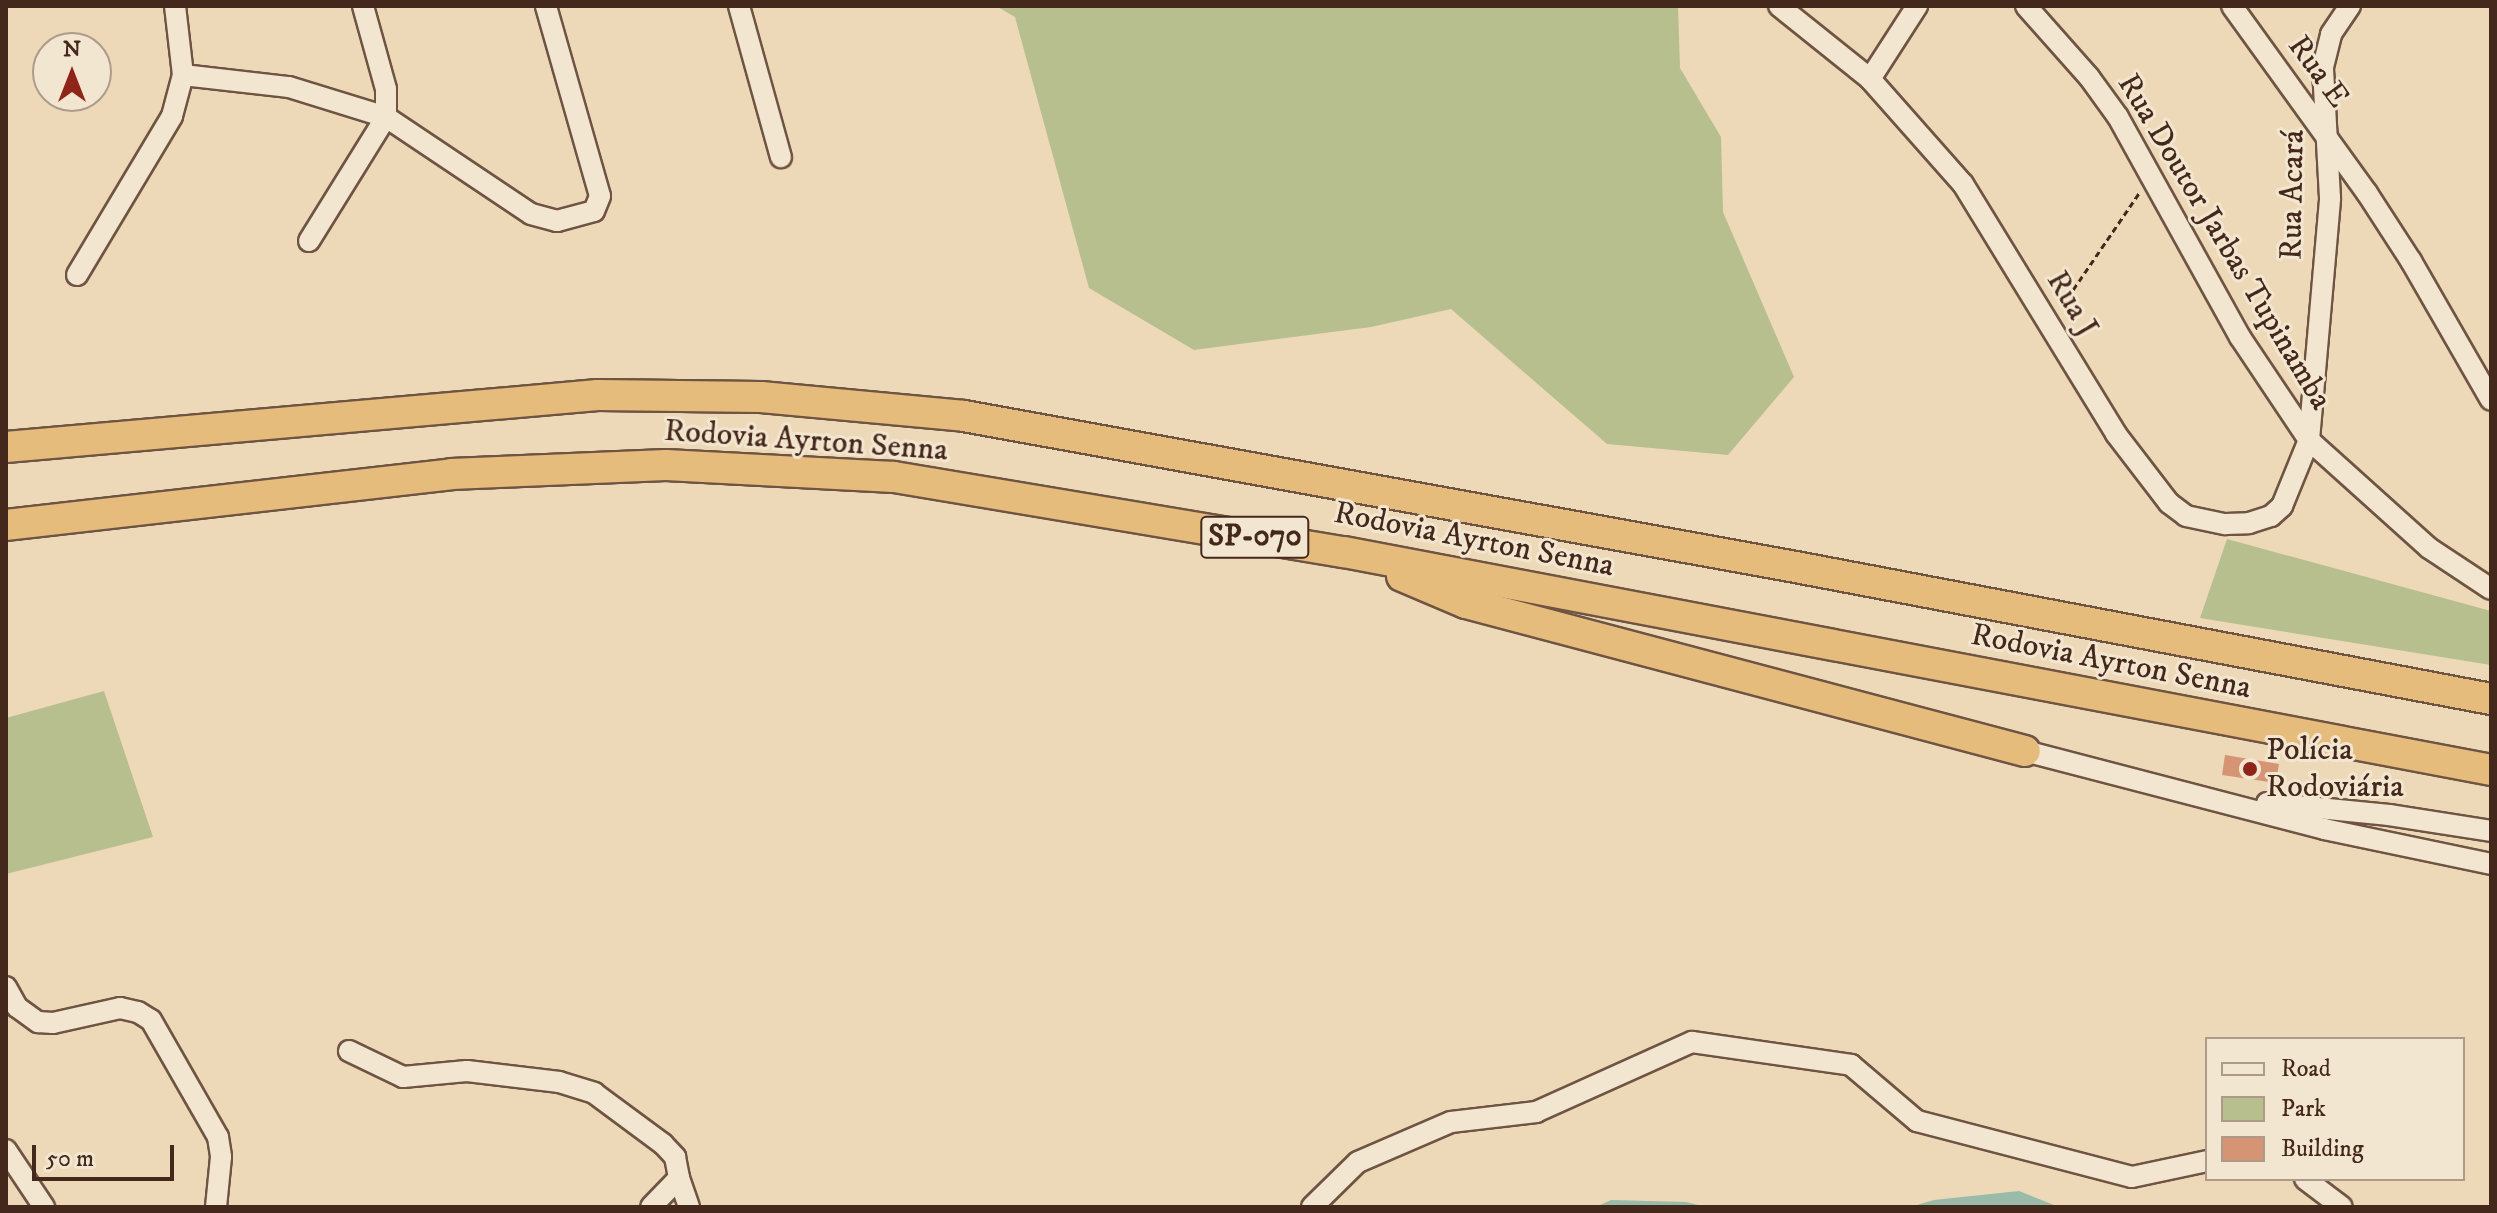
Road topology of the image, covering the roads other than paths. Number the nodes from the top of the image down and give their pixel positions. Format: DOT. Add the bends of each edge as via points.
graph roads {
  1 [pos="175,6"];
  2 [pos="363,6"];
  3 [pos="546,6"];
  4 [pos="739,6"];
  5 [pos="1779,6"];
  6 [pos="1917,6"];
  7 [pos="2026,6"];
  8 [pos="2232,6"];
  9 [pos="2350,6"];
  10 [pos="183,75"];
  11 [pos="1870,79"];
  12 [pos="386,117"];
  13 [pos="2327,135"];
  14 [pos="781,157"];
  15 [pos="309,241"];
  16 [pos="77,275"];
  17 [pos="2491,400"];
  18 [pos="2309,440"];
  19 [pos="6,447"];
  20 [pos="6,525"];
  21 [pos="1344,552"];
  22 [pos="2491,589"];
  23 [pos="2491,699"];
  24 [pos="2025,751"];
  25 [pos="2491,770"];
  26 [pos="2191,794"];
  27 [pos="2491,831"];
  28 [pos="2491,864"];
  29 [pos="6,987"];
  30 [pos="349,1051"];
  31 [pos="6,1150"];
  32 [pos="2205,1161"];
  33 [pos="679,1178"];
  34 [pos="2308,1181"];
  35 [pos="44,1207"];
  36 [pos="216,1207"];
  37 [pos="651,1207"];
  38 [pos="689,1207"];
  39 [pos="1312,1207"];
  40 [pos="2342,1207"];
  1 -- 10 [label="street"];
  2 -- 12 [label="street" via="386,89"];
  3 -- 12 [label="street" via="600,196 594,211 557,221 531,214"];
  4 -- 14 [label="street"];
  5 -- 11 [label="street, Rua J"];
  6 -- 11 [label="street"];
  7 -- 18 [label="street, Rua Doutor Jarbas Tupinamba" via="2118,117 2240,337"];
  8 -- 13 [label="street, Rua E"];
  9 -- 13 [label="street, Rua Acará" via="2331,34 2323,67"];
  10 -- 12 [label="street" via="289,87"];
  10 -- 16 [label="street" via="172,116"];
  11 -- 18 [label="street, Rua J" via="1963,184 2116,434 2169,503 2186,516 2225,524 2271,516 2282,506"];
  12 -- 15 [label="street"];
  13 -- 17 [label="street, Rua E" via="2411,261"];
  13 -- 18 [label="street, Rua Acará" via="2330,198"];
  18 -- 22 [label="street, Rua Doutor Jarbas Tupinamba" via="2429,548"];
  19 -- 23 [label="highway, Rodovia Ayrton Senna / SP-070" via="598,395 761,397 964,416"];
  20 -- 21 [label="highway, Rodovia Ayrton Senna / SP-070" via="451,474 666,465 894,477"];
  21 -- 24 [label="highway" via="1466,603"];
  21 -- 25 [label="highway, Rodovia Ayrton Senna / SP-070"];
  24 -- 26 [label="street"];
  26 -- 27 [label="street"];
  26 -- 28 [label="street"];
  29 -- 36 [label="street" via="17,1007 38,1022 120,1008 151,1020 218,1137"];
  30 -- 33 [label="street" via="403,1077 467,1071 559,1082 594,1093 663,1144 675,1157"];
  31 -- 35 [label="street"];
  32 -- 39 [label="street" via="2132,1177 1917,1121 1851,1065 1692,1042 1536,1112 1451,1122 1358,1162"];
  33 -- 37 [label="street"];
  33 -- 38 [label="street"];
  34 -- 40 [label="street"];
}
